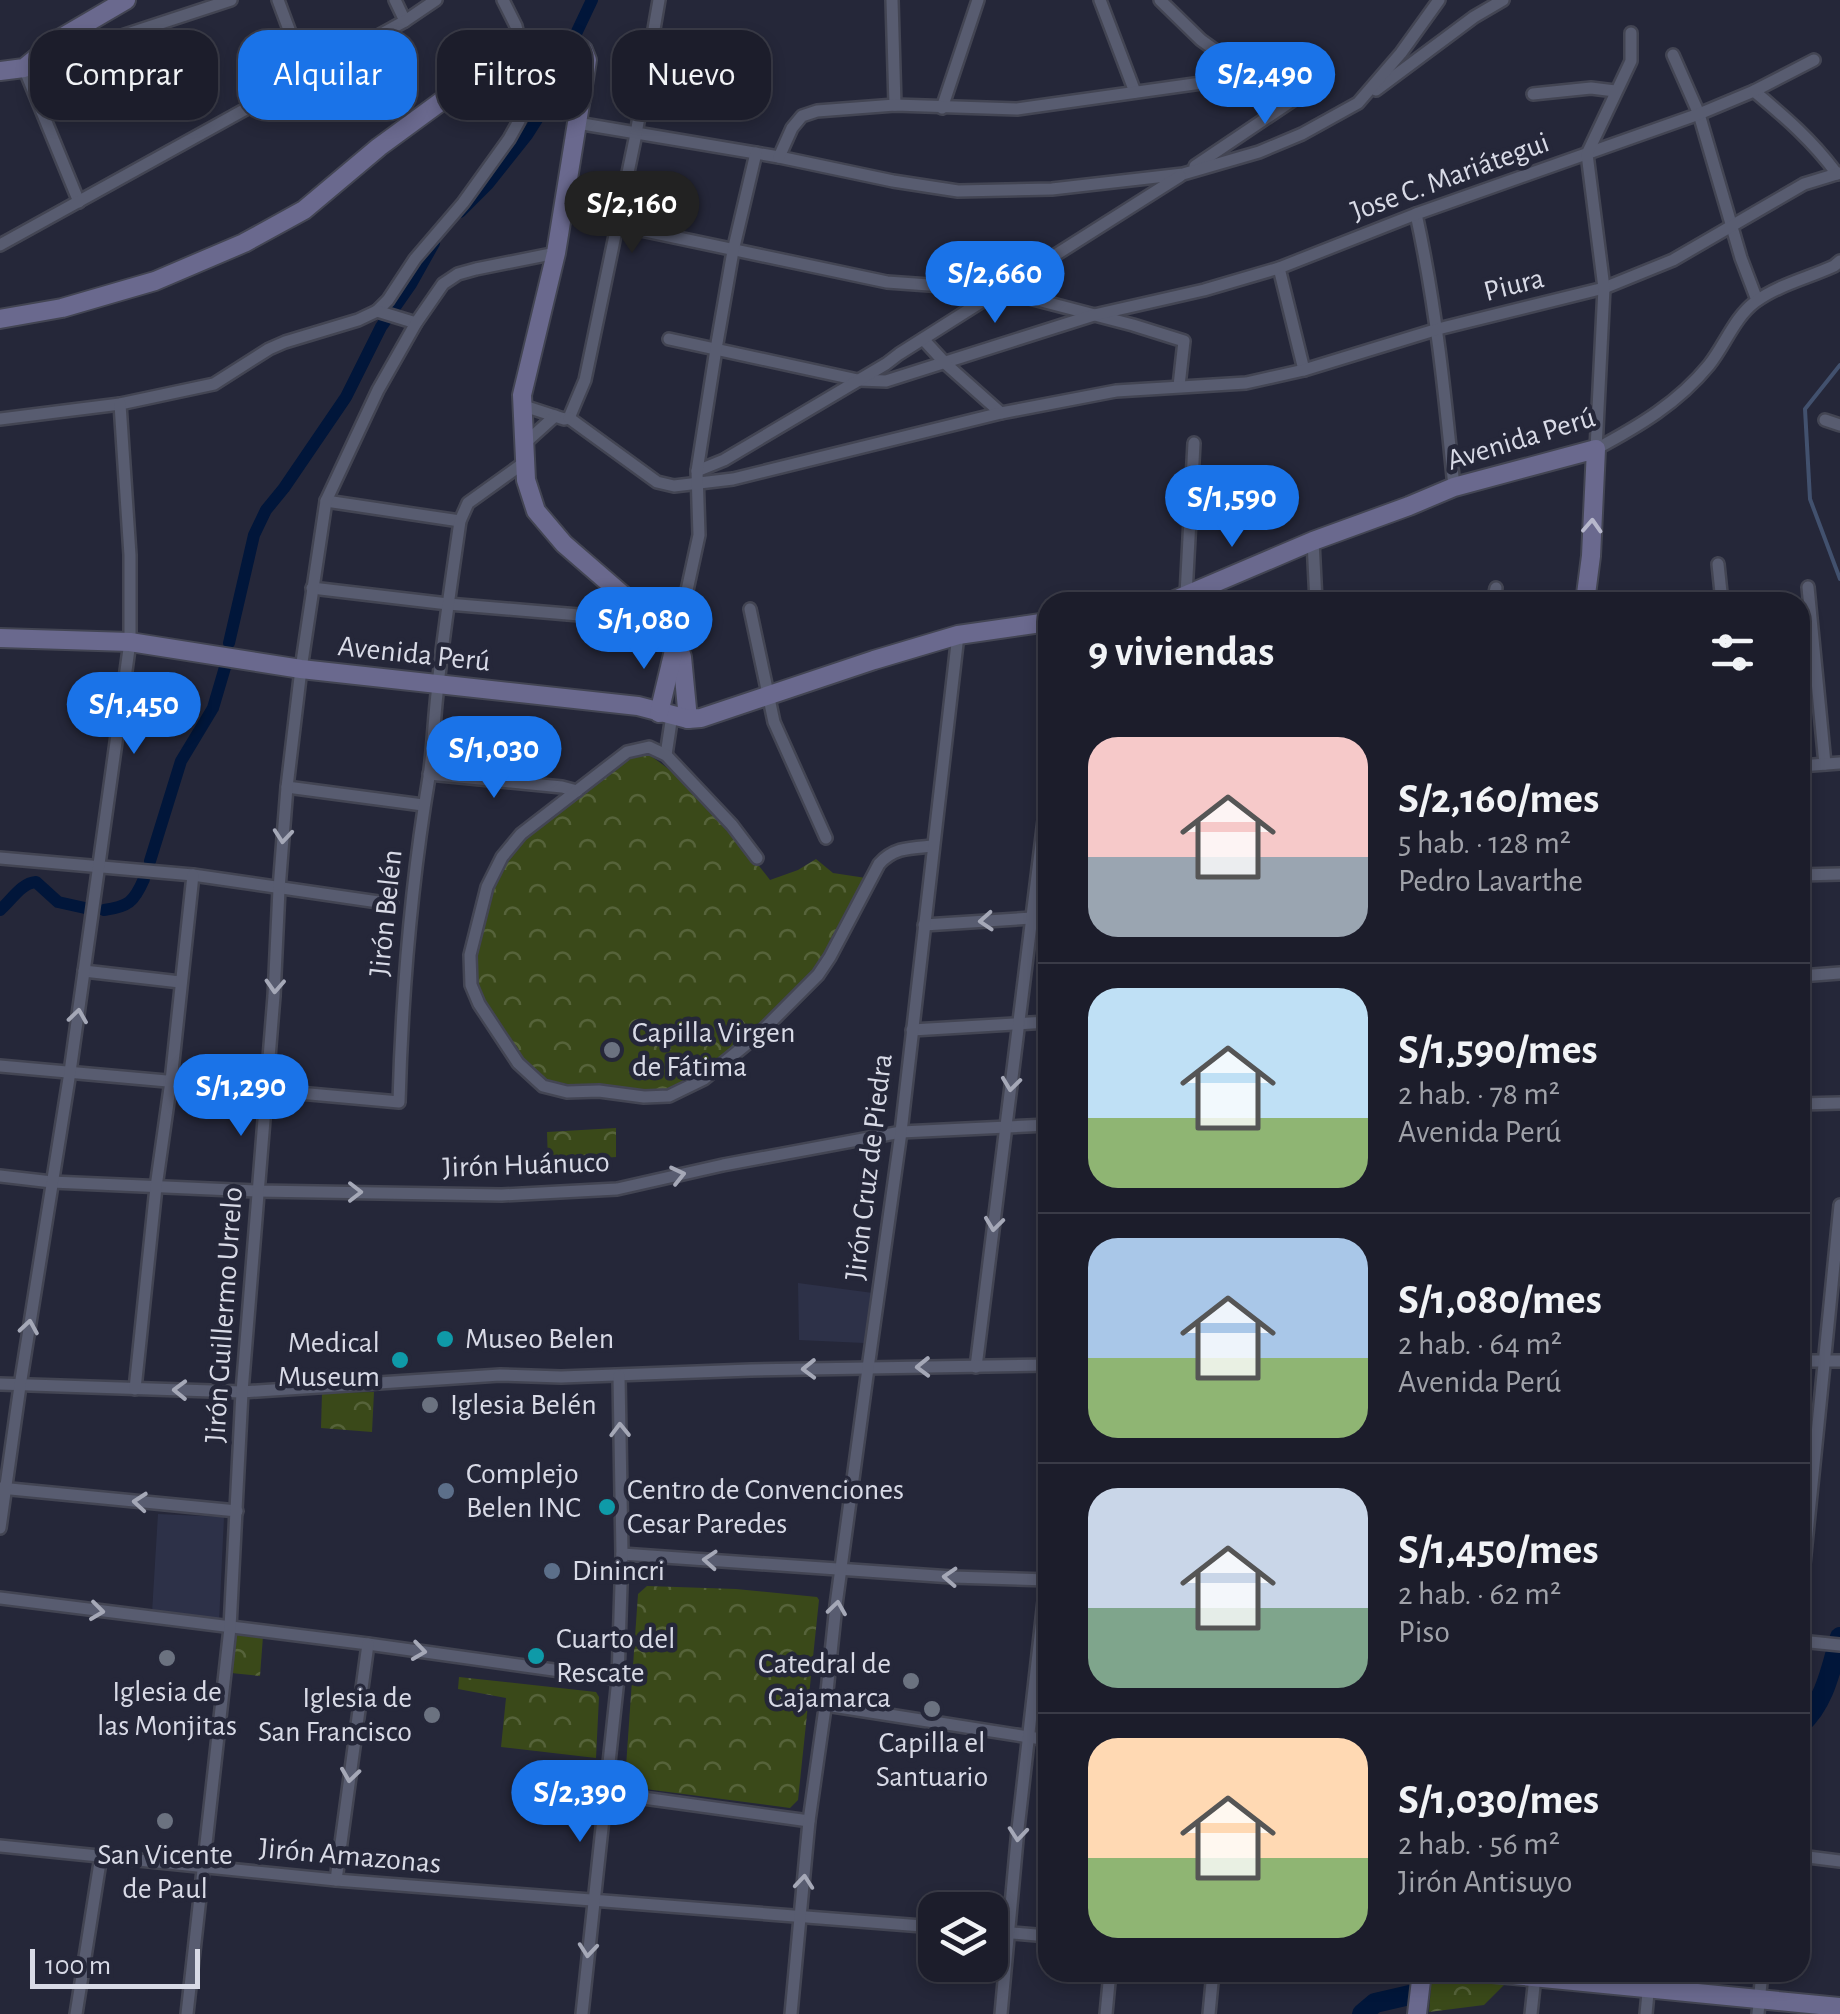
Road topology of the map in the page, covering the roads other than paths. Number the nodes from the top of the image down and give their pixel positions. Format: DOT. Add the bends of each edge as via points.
graph roads {
  1 [pos="126,0"];
  2 [pos="231,0"];
  3 [pos="278,0"];
  4 [pos="395,0"];
  5 [pos="436,0"];
  6 [pos="503,0"];
  7 [pos="659,0"];
  8 [pos="892,0"];
  9 [pos="978,0"];
  10 [pos="1100,0"];
  11 [pos="1160,0"];
  12 [pos="1439,0"];
  13 [pos="1503,0"];
  14 [pos="405,21"];
  15 [pos="289,30"];
  16 [pos="388,30"];
  17 [pos="517,30"];
  18 [pos="1631,33"];
  19 [pos="1673,55"];
  20 [pos="1814,60"];
  21 [pos="24,68"];
  22 [pos="0,72"];
  23 [pos="1251,76"];
  24 [pos="1616,91"];
  25 [pos="1135,92"];
  26 [pos="1754,92"];
  27 [pos="1533,94"];
  28 [pos="1358,103"];
  29 [pos="437,104"];
  30 [pos="895,105"];
  31 [pos="942,108"];
  32 [pos="238,112"];
  33 [pos="1699,114"];
  34 [pos="520,120"];
  35 [pos="577,120"];
  36 [pos="577,123"];
  37 [pos="636,134"];
  38 [pos="756,153"];
  39 [pos="1587,154"];
  40 [pos="779,157"];
  41 [pos="1183,174"];
  42 [pos="1838,174"];
  43 [pos="79,202"];
  44 [pos="1416,214"];
  45 [pos="617,225"];
  46 [pos="1731,227"];
  47 [pos="0,245"];
  48 [pos="733,252"];
  49 [pos="556,253"];
  50 [pos="1840,260"];
  51 [pos="1280,268"];
  52 [pos="1604,288"];
  53 [pos="999,290"];
  54 [pos="1757,300"];
  55 [pos="380,311"];
  56 [pos="1094,316"];
  57 [pos="0,319"];
  58 [pos="413,321"];
  59 [pos="1438,329"];
  60 [pos="669,339"];
  61 [pos="922,339"];
  62 [pos="716,349"];
  63 [pos="946,364"];
  64 [pos="1304,370"];
  65 [pos="858,380"];
  66 [pos="1179,386"];
  67 [pos="120,404"];
  68 [pos="521,405"];
  69 [pos="1001,413"];
  70 [pos="562,417"];
  71 [pos="0,419"];
  72 [pos="1825,420"];
  73 [pos="1840,425"];
  74 [pos="1194,443"];
  75 [pos="1596,449"];
  76 [pos="524,453"];
  77 [pos="697,470"];
  78 [pos="696,485"];
  79 [pos="1454,487"];
  80 [pos="326,502"];
  81 [pos="460,521"];
  82 [pos="1313,541"];
  83 [pos="1718,564"];
  84 [pos="1808,587"];
  85 [pos="312,588"];
  86 [pos="1496,588"];
  87 [pos="1179,592"];
  88 [pos="1194,592"];
  89 [pos="1316,592"];
  90 [pos="1495,592"];
  91 [pos="1586,592"];
  92 [pos="1721,592"];
  93 [pos="1808,592"];
  94 [pos="448,604"];
  95 [pos="750,609"];
  96 [pos="1810,609"];
  97 [pos="654,622"];
  98 [pos="1038,623"];
  99 [pos="958,635"];
  100 [pos="0,638"];
  101 [pos="130,642"];
  102 [pos="676,642"];
  103 [pos="301,670"];
  104 [pos="438,684"];
  105 [pos="767,696"];
  106 [pos="673,716"];
  107 [pos="666,755"];
  108 [pos="1824,764"];
  109 [pos="1840,764"];
  110 [pos="1810,765"];
  111 [pos="430,774"];
  112 [pos="287,787"];
  113 [pos="577,791"];
  114 [pos="423,805"];
  115 [pos="826,838"];
  116 [pos="932,846"];
  117 [pos="0,858"];
  118 [pos="757,858"];
  119 [pos="1038,864"];
  120 [pos="98,867"];
  121 [pos="1840,874"];
  122 [pos="193,875"];
  123 [pos="1810,876"];
  124 [pos="279,888"];
  125 [pos="392,904"];
  126 [pos="1031,918"];
  127 [pos="1038,918"];
  128 [pos="924,925"];
  129 [pos="84,971"];
  130 [pos="1840,973"];
  131 [pos="1810,975"];
  132 [pos="180,982"];
  133 [pos="1038,1023"];
  134 [pos="1018,1024"];
  135 [pos="912,1030"];
  136 [pos="0,1066"];
  137 [pos="70,1072"];
  138 [pos="171,1081"];
  139 [pos="266,1090"];
  140 [pos="1840,1103"];
  141 [pos="1810,1104"];
  142 [pos="1038,1126"];
  143 [pos="1006,1127"];
  144 [pos="901,1132"];
  145 [pos="0,1176"];
  146 [pos="52,1182"];
  147 [pos="156,1187"];
  148 [pos="257,1192"];
  149 [pos="1840,1204"];
  150 [pos="1810,1361"];
  151 [pos="1826,1361"];
  152 [pos="1840,1361"];
  153 [pos="976,1366"];
  154 [pos="1038,1366"];
  155 [pos="868,1368"];
  156 [pos="619,1376"];
  157 [pos="0,1384"];
  158 [pos="20,1386"];
  159 [pos="135,1390"];
  160 [pos="242,1392"];
  161 [pos="2,1488"];
  162 [pos="237,1511"];
  163 [pos="1810,1511"];
  164 [pos="0,1528"];
  165 [pos="622,1554"];
  166 [pos="842,1570"];
  167 [pos="1038,1580"];
  168 [pos="0,1598"];
  169 [pos="230,1628"];
  170 [pos="1810,1643"];
  171 [pos="368,1644"];
  172 [pos="1840,1646"];
  173 [pos="1038,1658"];
  174 [pos="618,1680"];
  175 [pos="826,1704"];
  176 [pos="1029,1737"];
  177 [pos="1038,1738"];
  178 [pos="607,1793"];
  179 [pos="809,1821"];
  180 [pos="0,1846"];
  181 [pos="101,1856"];
  182 [pos="1810,1857"];
  183 [pos="1840,1861"];
  184 [pos="204,1868"];
  185 [pos="336,1880"];
  186 [pos="593,1902"];
  187 [pos="801,1916"];
  188 [pos="918,1926"];
  189 [pos="1010,1933"];
  190 [pos="1038,1935"];
  191 [pos="1109,1982"];
  192 [pos="1212,1982"];
  193 [pos="1421,1982"];
  194 [pos="1534,1982"];
  195 [pos="1650,1982"];
  196 [pos="1654,1982"];
  197 [pos="1759,2006"];
  198 [pos="1840,2007"];
  199 [pos="76,2014"];
  200 [pos="187,2014"];
  201 [pos="582,2014"];
  202 [pos="791,2014"];
  203 [pos="1002,2014"];
  204 [pos="1106,2014"];
  205 [pos="1209,2014"];
  206 [pos="1417,2014"];
  207 [pos="1530,2014"];
  208 [pos="1646,2014"];
  1 -- 21 [label="street"];
  2 -- 21 [label="street"];
  3 -- 15 [label="street"];
  4 -- 14 [label="street"];
  5 -- 14 [label="street"];
  6 -- 17 [label="street"];
  7 -- 37 [label="street"];
  8 -- 30 [label="street"];
  9 -- 31 [label="street"];
  10 -- 25 [label="street"];
  11 -- 23 [label="street" via="1200,40"];
  12 -- 28 [label="street"];
  13 -- 28 [label="street"];
  14 -- 16 [label="street"];
  18 -- 24 [label="street" via="1631,61"];
  19 -- 33 [label="street"];
  20 -- 26 [label="street, Jose C. Mariátegui"];
  21 -- 22 [label="street"];
  21 -- 43 [label="street"];
  23 -- 25 [label="street"];
  23 -- 41 [label="street" via="1298,78 1308,86"];
  24 -- 27 [label="street"];
  24 -- 39 [label="street"];
  25 -- 31 [label="street" via="1016,108"];
  26 -- 33 [label="street, Jose C. Mariátegui"];
  26 -- 42 [label="street" via="1806,135"];
  28 -- 41 [label="street" via="1259,152"];
  29 -- 57 [label="street" via="304,210 244,243 155,281"];
  30 -- 31 [label="street"];
  30 -- 40 [label="street" via="802,116"];
  32 -- 43 [label="street"];
  33 -- 39 [label="street, Jose C. Mariátegui"];
  33 -- 46 [label="street"];
  34 -- 55 [label="street"];
  35 -- 36 [label="street"];
  36 -- 37 [label="street"];
  36 -- 49 [label="street"];
  37 -- 38 [label="street"];
  37 -- 45 [label="street"];
  38 -- 40 [label="street"];
  38 -- 48 [label="street"];
  39 -- 44 [label="street, Jose C. Mariátegui"];
  39 -- 52 [label="street"];
  40 -- 41 [label="street" via="958,191 1052,189"];
  41 -- 53 [label="street"];
  42 -- 46 [label="street, Piura" via="1804,184"];
  43 -- 47 [label="street"];
  44 -- 51 [label="street, Jose C. Mariátegui"];
  44 -- 59 [label="street"];
  45 -- 48 [label="street"];
  45 -- 70 [label="street" via="585,380"];
  46 -- 52 [label="street, Piura"];
  46 -- 54 [label="street"];
  48 -- 53 [label="street" via="888,282"];
  48 -- 62 [label="street"];
  49 -- 58 [label="street, Jirón Guillermo Urrelo" via="458,274"];
  49 -- 68 [label="street"];
  50 -- 54 [label="street, Avenida Perú"];
  51 -- 56 [label="street, Jose C. Mariátegui"];
  51 -- 64 [label="street"];
  52 -- 59 [label="street, Piura"];
  52 -- 75 [label="street"];
  53 -- 56 [label="street"];
  53 -- 61 [label="street"];
  54 -- 75 [label="street, Avenida Perú" via="1693,384 1643,424"];
  55 -- 58 [label="street"];
  55 -- 67 [label="street" via="285,342 214,384"];
  56 -- 63 [label="street, Jose C. Mariátegui"];
  56 -- 66 [label="street" via="1182,339"];
  58 -- 80 [label="street, Jirón Guillermo Urrelo"];
  59 -- 64 [label="street, Piura"];
  59 -- 79 [label="street"];
  60 -- 62 [label="street"];
  61 -- 63 [label="street"];
  61 -- 65 [label="street"];
  62 -- 65 [label="street"];
  62 -- 77 [label="street"];
  63 -- 65 [label="street, Jose C. Mariátegui" via="886,381"];
  63 -- 69 [label="street"];
  64 -- 66 [label="street, Piura"];
  65 -- 77 [label="street"];
  66 -- 69 [label="street"];
  67 -- 71 [label="street"];
  67 -- 101 [label="street"];
  68 -- 70 [label="street"];
  68 -- 76 [label="street"];
  69 -- 78 [label="street"];
  70 -- 76 [label="street"];
  70 -- 78 [label="street" via="657,482"];
  72 -- 73 [label="street"];
  74 -- 87 [label="street"];
  75 -- 79 [label="street, Avenida Perú"];
  91 -- 75 [label="street, one-way"];
  76 -- 81 [label="street" via="468,502"];
  76 -- 97 [label="street" via="536,511"];
  77 -- 78 [label="street"];
  78 -- 102 [label="street" via="699,535"];
  79 -- 82 [label="street, Avenida Perú"];
  80 -- 81 [label="street"];
  80 -- 85 [label="street, Jirón Guillermo Urrelo"];
  81 -- 94 [label="street, Jirón Belén"];
  82 -- 88 [label="street, Avenida Perú"];
  82 -- 89 [label="street"];
  83 -- 92 [label="street"];
  84 -- 93 [label="street"];
  85 -- 94 [label="street"];
  85 -- 103 [label="street, Jirón Guillermo Urrelo"];
  86 -- 90 [label="street"];
  94 -- 97 [label="street"];
  94 -- 104 [label="street, Jirón Belén"];
  95 -- 105 [label="street"];
  96 -- 108 [label="street"];
  97 -- 102 [label="street"];
  98 -- 99 [label="street, Avenida Perú"];
  99 -- 105 [label="street, Avenida Perú"];
  99 -- 116 [label="street, Jirón Cruz de Piedra"];
  100 -- 101 [label="street, Avenida Perú"];
  101 -- 103 [label="street, Avenida Perú"];
  101 -- 120 [label="street"];
  102 -- 106 [label="street"];
  102 -- 106 [label="street" via="682,657"];
  103 -- 104 [label="street, Avenida Perú"];
  103 -- 112 [label="street, Jirón Guillermo Urrelo"];
  104 -- 106 [label="street, Avenida Perú" via="638,706"];
  104 -- 111 [label="street, Jirón Belén"];
  105 -- 106 [label="street, Avenida Perú" via="701,718"];
  105 -- 115 [label="street"];
  106 -- 107 [label="street"];
  107 -- 113 [label="street" via="649,747 627,752"];
  107 -- 118 [label="street"];
  108 -- 109 [label="street"];
  108 -- 110 [label="street"];
  111 -- 113 [label="street"];
  111 -- 114 [label="street, Jirón Belén"];
  112 -- 114 [label="street"];
  112 -- 124 [label="street, Jirón Guillermo Urrelo, one-way"];
  113 -- 116 [label="street" via="502,857 487,887 470,956 470,985 518,1063 543,1086 567,1092 669,1096 704,1079 818,976 886,856"];
  114 -- 139 [label="street, Jirón Belén" via="402,1009 400,1102"];
  116 -- 128 [label="street, Jirón Cruz de Piedra"];
  117 -- 120 [label="street"];
  119 -- 126 [label="street"];
  120 -- 122 [label="street"];
  120 -- 129 [label="street"];
  121 -- 123 [label="street"];
  122 -- 124 [label="street"];
  122 -- 132 [label="street"];
  124 -- 125 [label="street"];
  124 -- 139 [label="street, Jirón Guillermo Urrelo, one-way"];
  126 -- 127 [label="street"];
  126 -- 128 [label="street, one-way"];
  126 -- 134 [label="street"];
  128 -- 135 [label="street, Jirón Cruz de Piedra"];
  129 -- 132 [label="street"];
  137 -- 129 [label="street, one-way"];
  130 -- 131 [label="street"];
  132 -- 138 [label="street"];
  133 -- 134 [label="street"];
  134 -- 135 [label="street"];
  134 -- 143 [label="street, one-way"];
  135 -- 144 [label="street, Jirón Cruz de Piedra"];
  136 -- 137 [label="street"];
  137 -- 138 [label="street"];
  137 -- 146 [label="street"];
  138 -- 139 [label="street"];
  138 -- 147 [label="street"];
  139 -- 148 [label="street, Jirón Guillermo Urrelo"];
  140 -- 141 [label="street"];
  142 -- 143 [label="street, Jirón Huánuco"];
  143 -- 144 [label="street, Jirón Huánuco"];
  143 -- 153 [label="street, one-way"];
  148 -- 144 [label="street, Jirón Huánuco, one-way" via="617,1190"];
  144 -- 155 [label="street, Jirón Cruz de Piedra"];
  145 -- 146 [label="street, Jirón Huánuco"];
  146 -- 147 [label="street, Jirón Huánuco"];
  158 -- 146 [label="street, one-way"];
  147 -- 148 [label="street, Jirón Huánuco"];
  147 -- 159 [label="street"];
  148 -- 160 [label="street, Jirón Guillermo Urrelo"];
  149 -- 151 [label="street"];
  150 -- 151 [label="street"];
  151 -- 152 [label="street"];
  151 -- 163 [label="street"];
  153 -- 154 [label="street"];
  153 -- 155 [label="street, one-way"];
  155 -- 156 [label="street, one-way"];
  155 -- 166 [label="street, Jirón Cruz de Piedra"];
  156 -- 160 [label="street" via="500,1375"];
  165 -- 156 [label="street, one-way"];
  157 -- 158 [label="street"];
  158 -- 159 [label="street"];
  158 -- 161 [label="street"];
  160 -- 159 [label="street, one-way"];
  160 -- 162 [label="street, Jirón Guillermo Urrelo"];
  162 -- 161 [label="street, one-way"];
  161 -- 164 [label="street"];
  162 -- 169 [label="street, Jirón Guillermo Urrelo"];
  166 -- 165 [label="street, one-way"];
  165 -- 174 [label="street"];
  167 -- 166 [label="street, one-way"];
  175 -- 166 [label="street, Jirón Cruz de Piedra, one-way"];
  168 -- 169 [label="street, one-way"];
  169 -- 171 [label="street"];
  169 -- 184 [label="street, Jirón Guillermo Urrelo"];
  170 -- 172 [label="street"];
  171 -- 174 [label="street, one-way"];
  171 -- 185 [label="street, one-way"];
  173 -- 176 [label="street"];
  174 -- 178 [label="street"];
  175 -- 176 [label="street"];
  175 -- 179 [label="street, Jirón Cruz de Piedra"];
  176 -- 177 [label="street"];
  176 -- 189 [label="street, one-way"];
  178 -- 179 [label="street"];
  178 -- 186 [label="street"];
  187 -- 179 [label="street, Jirón Cruz de Piedra, one-way"];
  180 -- 181 [label="street, Jirón Amazonas"];
  181 -- 184 [label="street, Jirón Amazonas"];
  181 -- 199 [label="street"];
  182 -- 183 [label="street"];
  184 -- 185 [label="street, Jirón Amazonas"];
  184 -- 200 [label="street, Jirón Guillermo Urrelo"];
  185 -- 186 [label="street, Jirón Amazonas"];
  186 -- 187 [label="street, Jirón Amazonas"];
  186 -- 201 [label="street, one-way"];
  187 -- 188 [label="street, Jirón Amazonas"];
  187 -- 202 [label="street, Jirón Cruz de Piedra"];
  189 -- 190 [label="street"];
  189 -- 203 [label="street"];
  191 -- 204 [label="street"];
  192 -- 205 [label="street"];
  193 -- 206 [label="street"];
  194 -- 207 [label="street"];
  195 -- 208 [label="street"];
  196 -- 197 [label="street"];
  197 -- 198 [label="street"];
}
